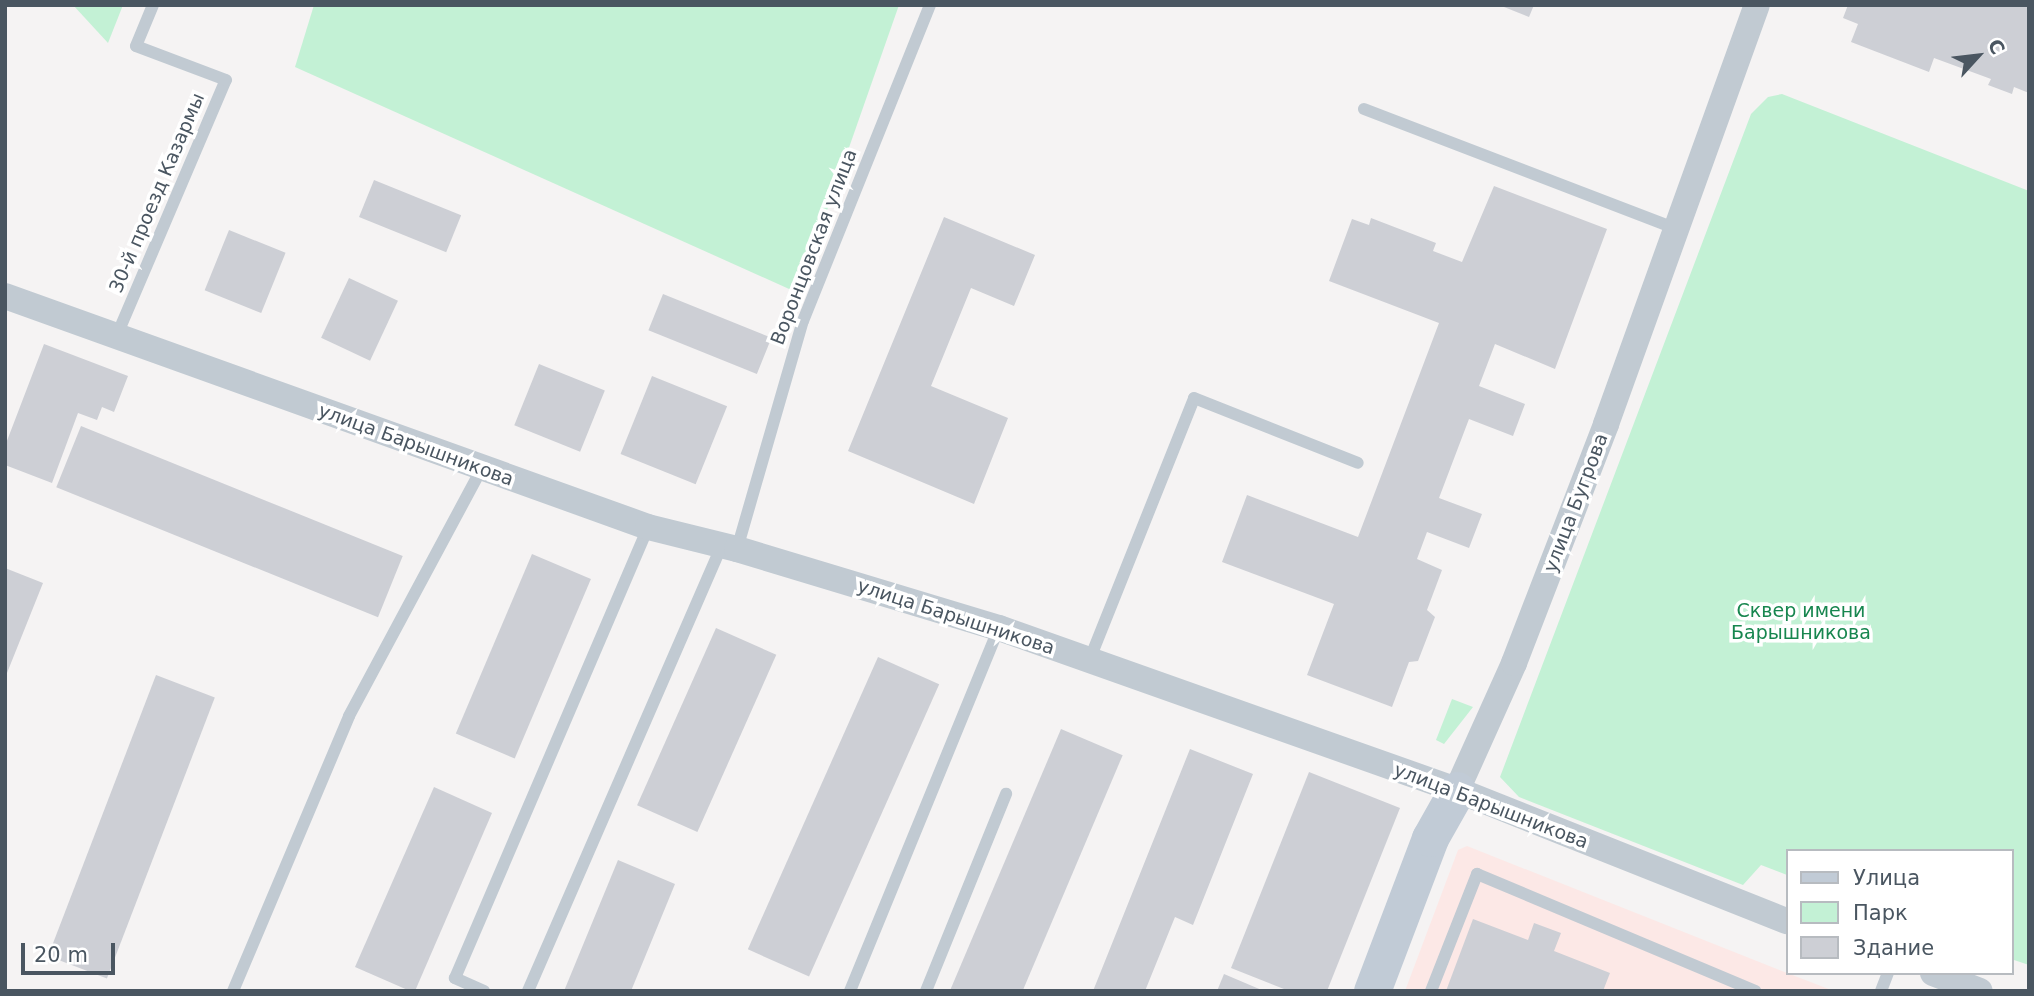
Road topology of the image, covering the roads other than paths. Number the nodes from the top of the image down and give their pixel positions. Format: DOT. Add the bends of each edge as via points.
graph roads {
  1 [pos="153,5"];
  2 [pos="930,5"];
  3 [pos="1757,5"];
  4 [pos="1364,109"];
  5 [pos="1676,229"];
  6 [pos="5,296"];
  7 [pos="117,335"];
  8 [pos="1358,464"];
  9 [pos="481,470"];
  10 [pos="648,527"];
  11 [pos="729,547"];
  12 [pos="999,628"];
  13 [pos="1089,661"];
  14 [pos="1457,790"];
  15 [pos="1006,794"];
  16 [pos="1786,921"];
  17 [pos="1938,975"];
  18 [pos="233,991"];
  19 [pos="484,991"];
  20 [pos="528,991"];
  21 [pos="850,991"];
  22 [pos="926,991"];
  23 [pos="1372,991"];
  24 [pos="1431,991"];
  25 [pos="1755,991"];
  26 [pos="1980,991"];
  1 -- 7 [label="lane, 30-й проезд Казармы" via="136,46 226,80"];
  2 -- 11 [label="lane, Воронцовская улица" via="803,321"];
  3 -- 5 [label="street, улица Бугрова"];
  4 -- 5 [label="lane"];
  5 -- 14 [label="street, улица Бугрова" via="1514,663"];
  6 -- 7 [label="street, улица Барышникова"];
  7 -- 9 [label="street, улица Барышникова"];
  8 -- 13 [label="lane" via="1194,398"];
  9 -- 10 [label="street, улица Барышникова"];
  9 -- 18 [label="lane" via="349,716"];
  10 -- 11 [label="street, улица Барышникова"];
  10 -- 19 [label="lane" via="455,978"];
  11 -- 12 [label="street, улица Барышникова"];
  11 -- 20 [label="lane, Воронцовская улица"];
  12 -- 13 [label="street, улица Барышникова"];
  12 -- 21 [label="lane"];
  13 -- 14 [label="street, улица Барышникова"];
  14 -- 16 [label="street, улица Барышникова"];
  14 -- 23 [label="street, улица Бугрова" via="1430,838"];
  15 -- 22 [label="lane"];
  17 -- 26 [label="street"];
  24 -- 25 [label="lane" via="1477,874"];
}
